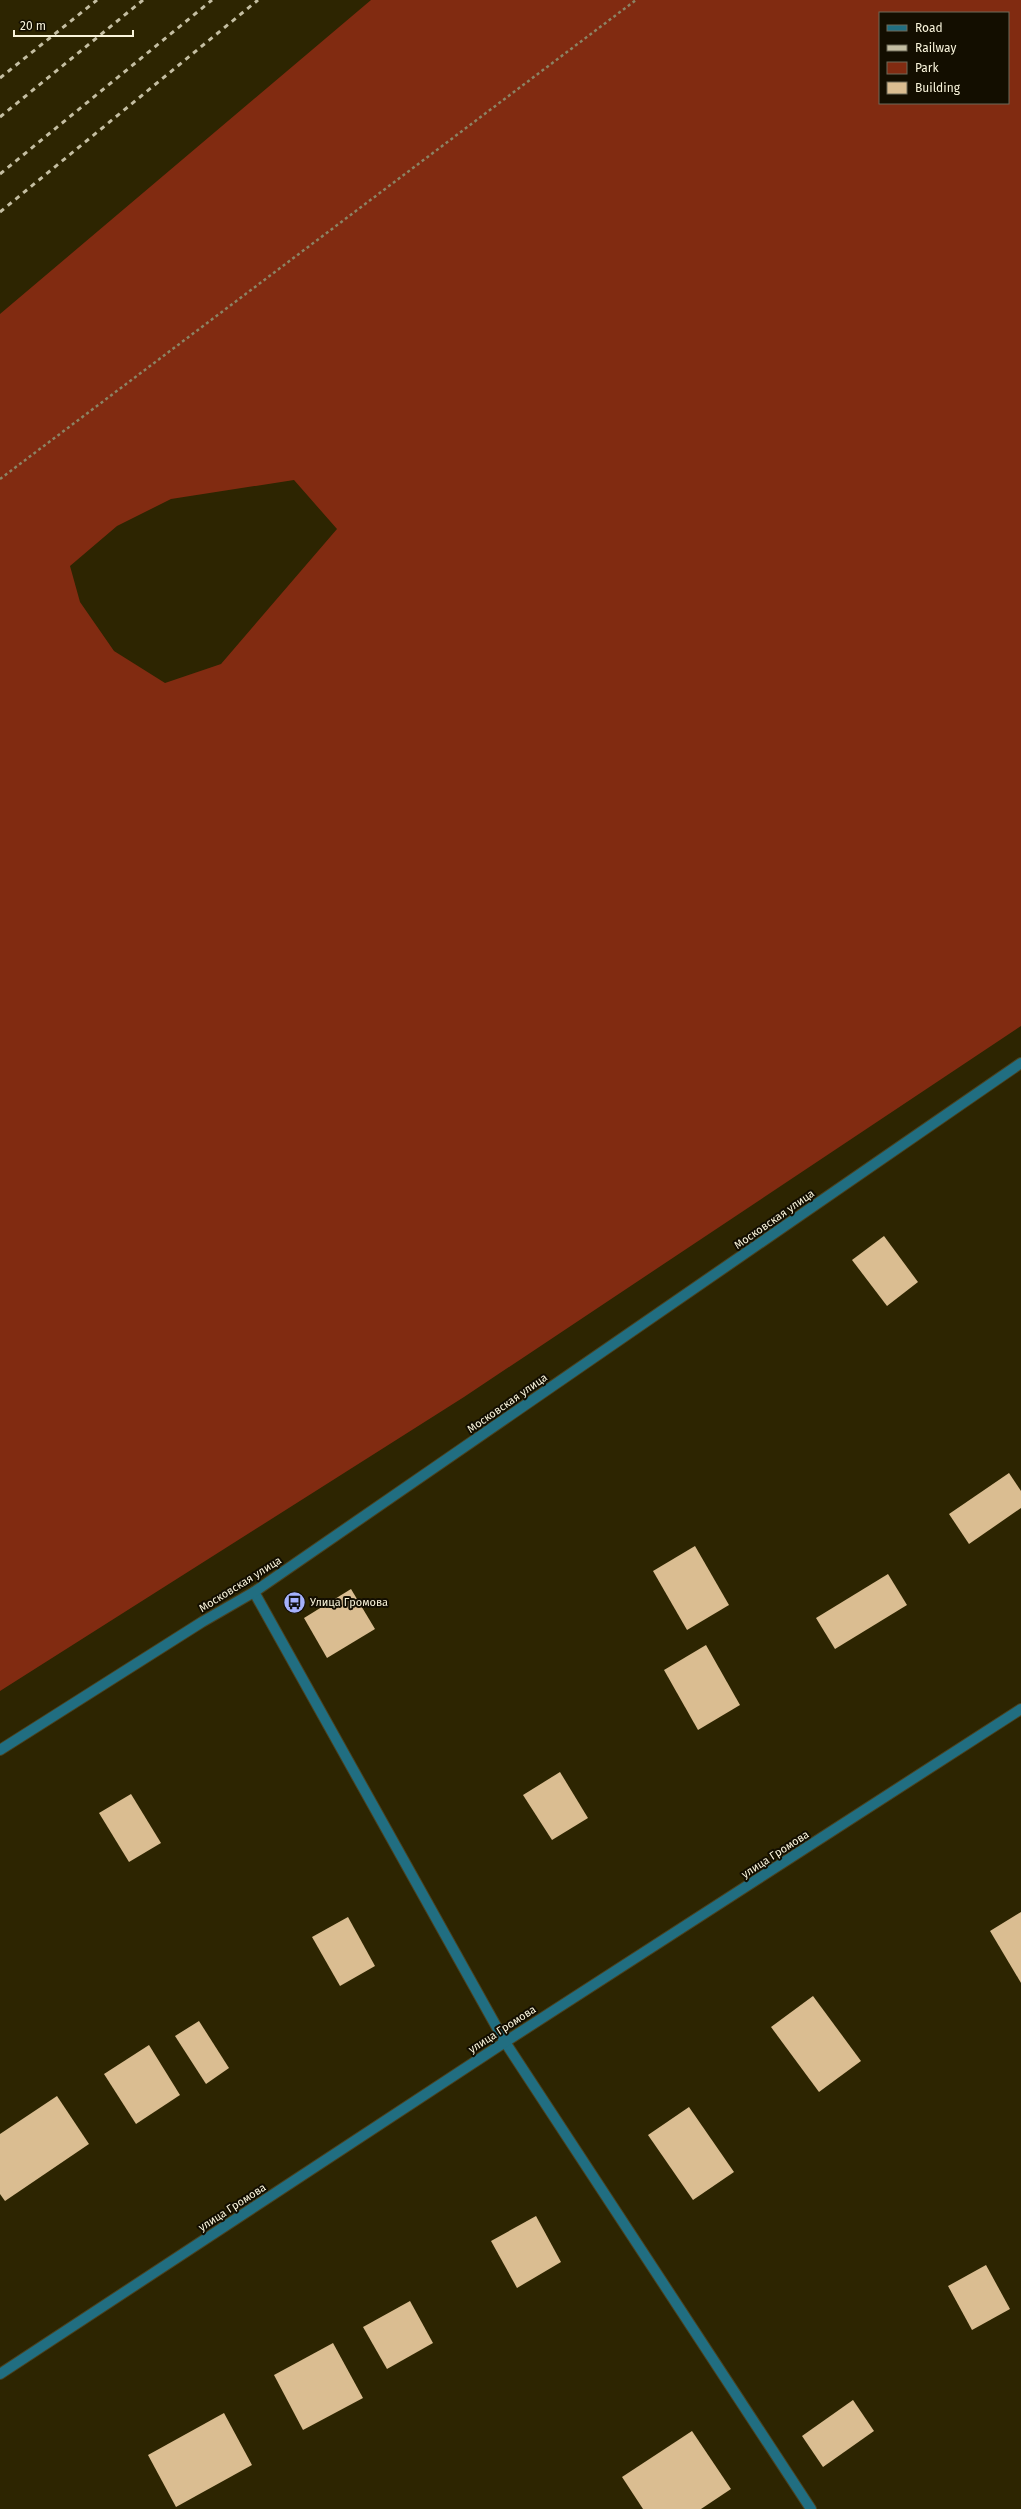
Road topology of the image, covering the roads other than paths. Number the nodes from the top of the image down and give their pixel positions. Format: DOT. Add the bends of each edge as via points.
graph roads {
  1 [pos="1021,1063"];
  2 [pos="254,1592"];
  3 [pos="1021,1709"];
  4 [pos="0,1750"];
  5 [pos="505,2042"];
  6 [pos="0,2374"];
  7 [pos="811,2509"];
  1 -- 2 [label="street, Московская улица"];
  2 -- 4 [label="street, Московская улица" via="195,1626"];
  2 -- 5 [label="street"];
  3 -- 5 [label="street, улица Громова"];
  5 -- 6 [label="street, улица Громова"];
  5 -- 7 [label="street"];
}
